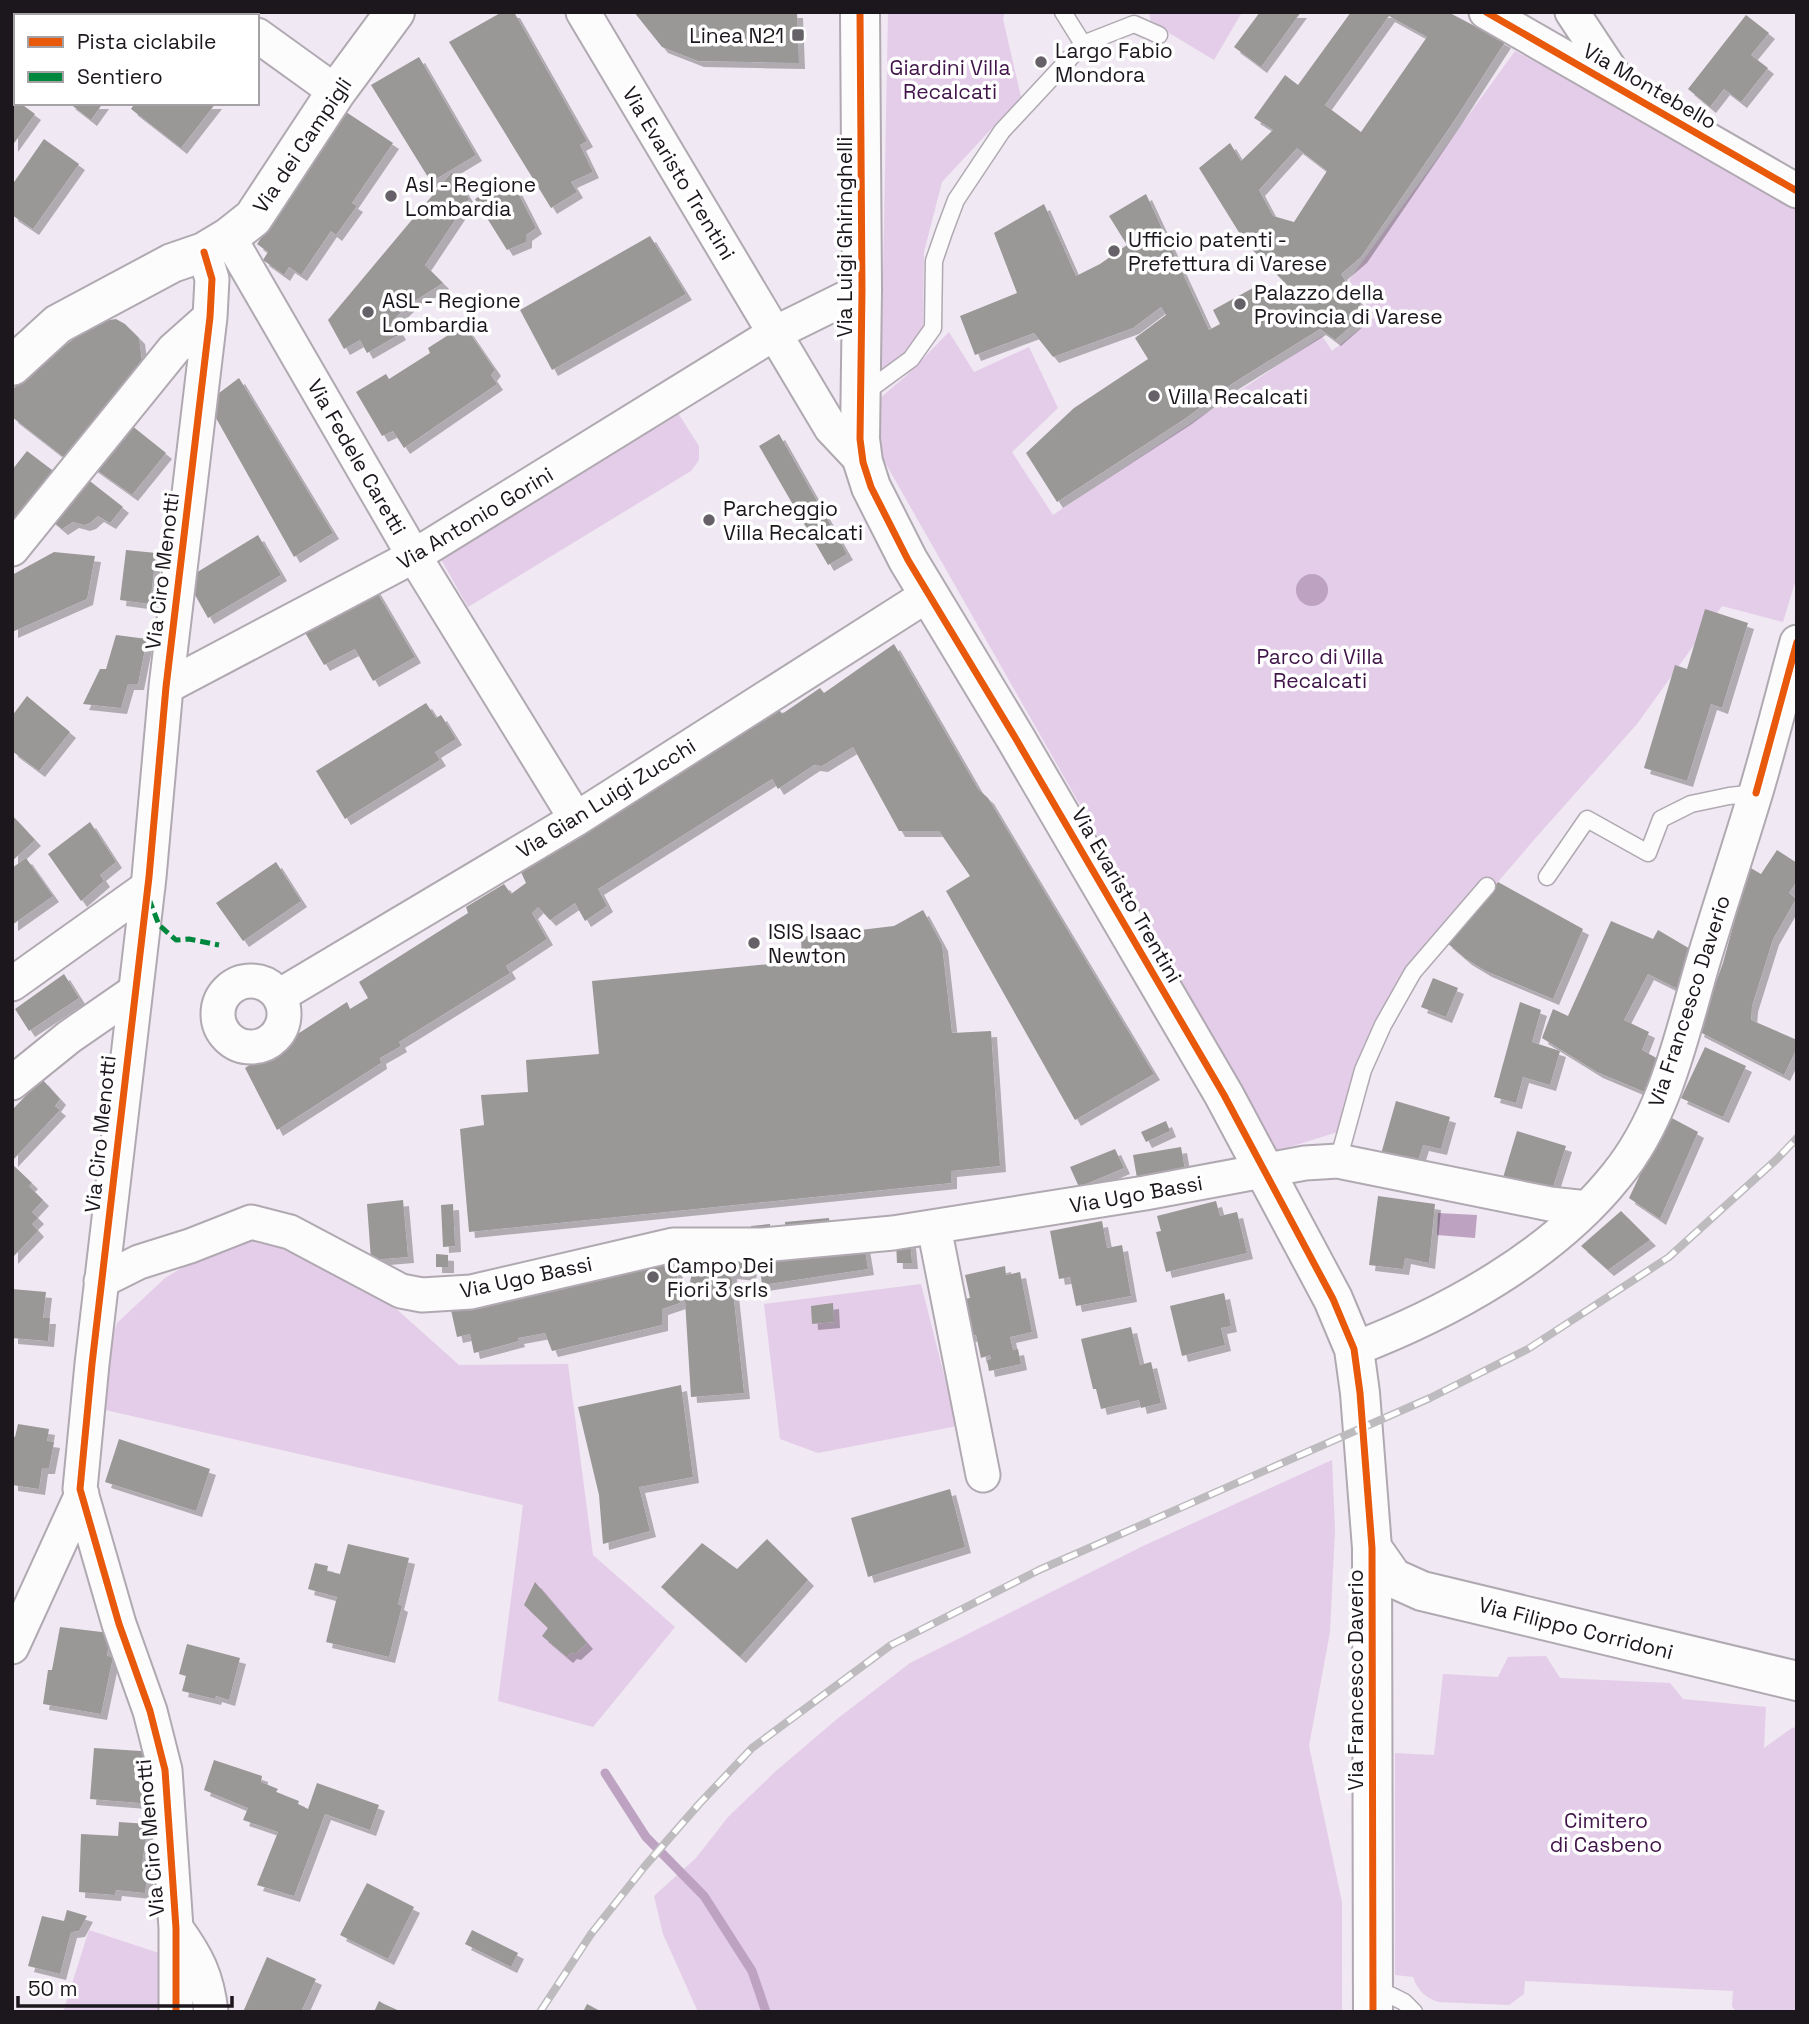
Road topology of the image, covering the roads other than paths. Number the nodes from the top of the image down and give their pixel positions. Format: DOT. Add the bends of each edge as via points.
graph roads {
  1 [pos="396,12"];
  2 [pos="583,12"];
  3 [pos="860,12"];
  4 [pos="1063,12"];
  5 [pos="1486,12"];
  6 [pos="1572,12"];
  7 [pos="1159,35"];
  8 [pos="259,36"];
  9 [pos="1083,44"];
  10 [pos="1625,91"];
  11 [pos="336,92"];
  12 [pos="1797,191"];
  13 [pos="217,245"];
  14 [pos="862,290"];
  15 [pos="210,317"];
  16 [pos="775,333"];
  17 [pos="12,366"];
  18 [pos="870,389"];
  19 [pos="863,462"];
  20 [pos="12,549"];
  21 [pos="414,556"];
  22 [pos="929,594"];
  23 [pos="1797,642"];
  24 [pos="166,687"];
  25 [pos="1756,793"];
  26 [pos="576,819"];
  27 [pos="1548,877"];
  28 [pos="1487,886"];
  29 [pos="148,887"];
  30 [pos="12,984"];
  31 [pos="134,992"];
  32 [pos="279,996"];
  33 [pos="12,1083"];
  34 [pos="1338,1161"];
  35 [pos="1265,1171"];
  36 [pos="1588,1207"];
  37 [pos="934,1227"];
  38 [pos="101,1282"];
  39 [pos="1354,1349"];
  40 [pos="983,1475"];
  41 [pos="82,1494"];
  42 [pos="1372,1548"];
  43 [pos="12,1647"];
  44 [pos="1797,1681"];
  45 [pos="176,1928"];
  46 [pos="1373,2010"];
  47 [pos="176,2012"];
  48 [pos="211,2012"];
  49 [pos="1414,2012"];
  1 -- 11 [label="street, Via dei Campigli"];
  2 -- 16 [label="street, Via Evaristo Trentini"];
  3 -- 14 [label="street, Via Luigi Ghiringhelli"];
  4 -- 9 [label="lane"];
  5 -- 10 [label="street, Via Montebello"];
  6 -- 10 [label="street"];
  7 -- 9 [label="lane" via="1134,24"];
  8 -- 11 [label="street"];
  9 -- 18 [label="lane" via="1002,131 956,200 934,261 933,328 911,359"];
  10 -- 12 [label="street, Via Montebello"];
  11 -- 13 [label="street, Via dei Campigli" via="253,218"];
  13 -- 15 [label="street, Via Ciro Menotti"];
  13 -- 17 [label="street, Via dei Campigli" via="172,263 58,324"];
  13 -- 21 [label="street, Via Fedele Caretti"];
  14 -- 16 [label="street, Via Antonio Gorini"];
  14 -- 19 [label="street, Via Luigi Ghiringhelli"];
  15 -- 20 [label="street" via="174,349"];
  15 -- 24 [label="street, Via Ciro Menotti"];
  16 -- 19 [label="street, Via Evaristo Trentini" via="831,428"];
  16 -- 21 [label="street, Via Antonio Gorini"];
  19 -- 22 [label="street, Via Evaristo Trentini" via="871,487"];
  21 -- 24 [label="street, Via Antonio Gorini"];
  21 -- 26 [label="street, Via Fedele Caretti"];
  22 -- 26 [label="street, Via Gian Luigi Zucchi"];
  22 -- 35 [label="street, Via Evaristo Trentini"];
  23 -- 25 [label="street, Via Francesco Daverio"];
  24 -- 29 [label="street, Via Ciro Menotti"];
  25 -- 27 [label="lane" via="1691,804 1661,819 1648,853 1587,819"];
  25 -- 36 [label="street, Via Francesco Daverio" via="1659,1101 1617,1176"];
  26 -- 32 [label="street, Via Gian Luigi Zucchi"];
  28 -- 34 [label="lane" via="1413,972 1382,1025 1363,1070"];
  29 -- 30 [label="street"];
  29 -- 31 [label="street, Via Ciro Menotti"];
  31 -- 33 [label="street"];
  31 -- 38 [label="street, Via Ciro Menotti"];
  34 -- 35 [label="street, Via Ugo Bassi"];
  34 -- 36 [label="street, Via Ugo Bassi" via="1550,1204"];
  35 -- 37 [label="street, Via Ugo Bassi"];
  35 -- 39 [label="street, Via Evaristo Trentini"];
  36 -- 39 [label="street, Via Francesco Daverio" via="1551,1241 1495,1279 1424,1319"];
  37 -- 38 [label="street, Via Ugo Bassi" via="762,1245 673,1245 471,1292 422,1295 401,1291 290,1232 251,1222 139,1262"];
  37 -- 40 [label="street"];
  38 -- 41 [label="street, Via Ciro Menotti"];
  39 -- 42 [label="street, Via Francesco Daverio"];
  41 -- 43 [label="street, Via Ciro Menotti"];
  41 -- 45 [label="street, Via Ciro Menotti" via="165,1770"];
  42 -- 44 [label="street, Via Filippo Corridoni" via="1393,1578 1422,1591"];
  42 -- 46 [label="street, Via Francesco Daverio"];
  45 -- 47 [label="street, Via Ciro Menotti"];
  45 -- 48 [label="street" via="195,1955"];
  46 -- 49 [label="lane" via="1380,1999 1390,1995"];
}
